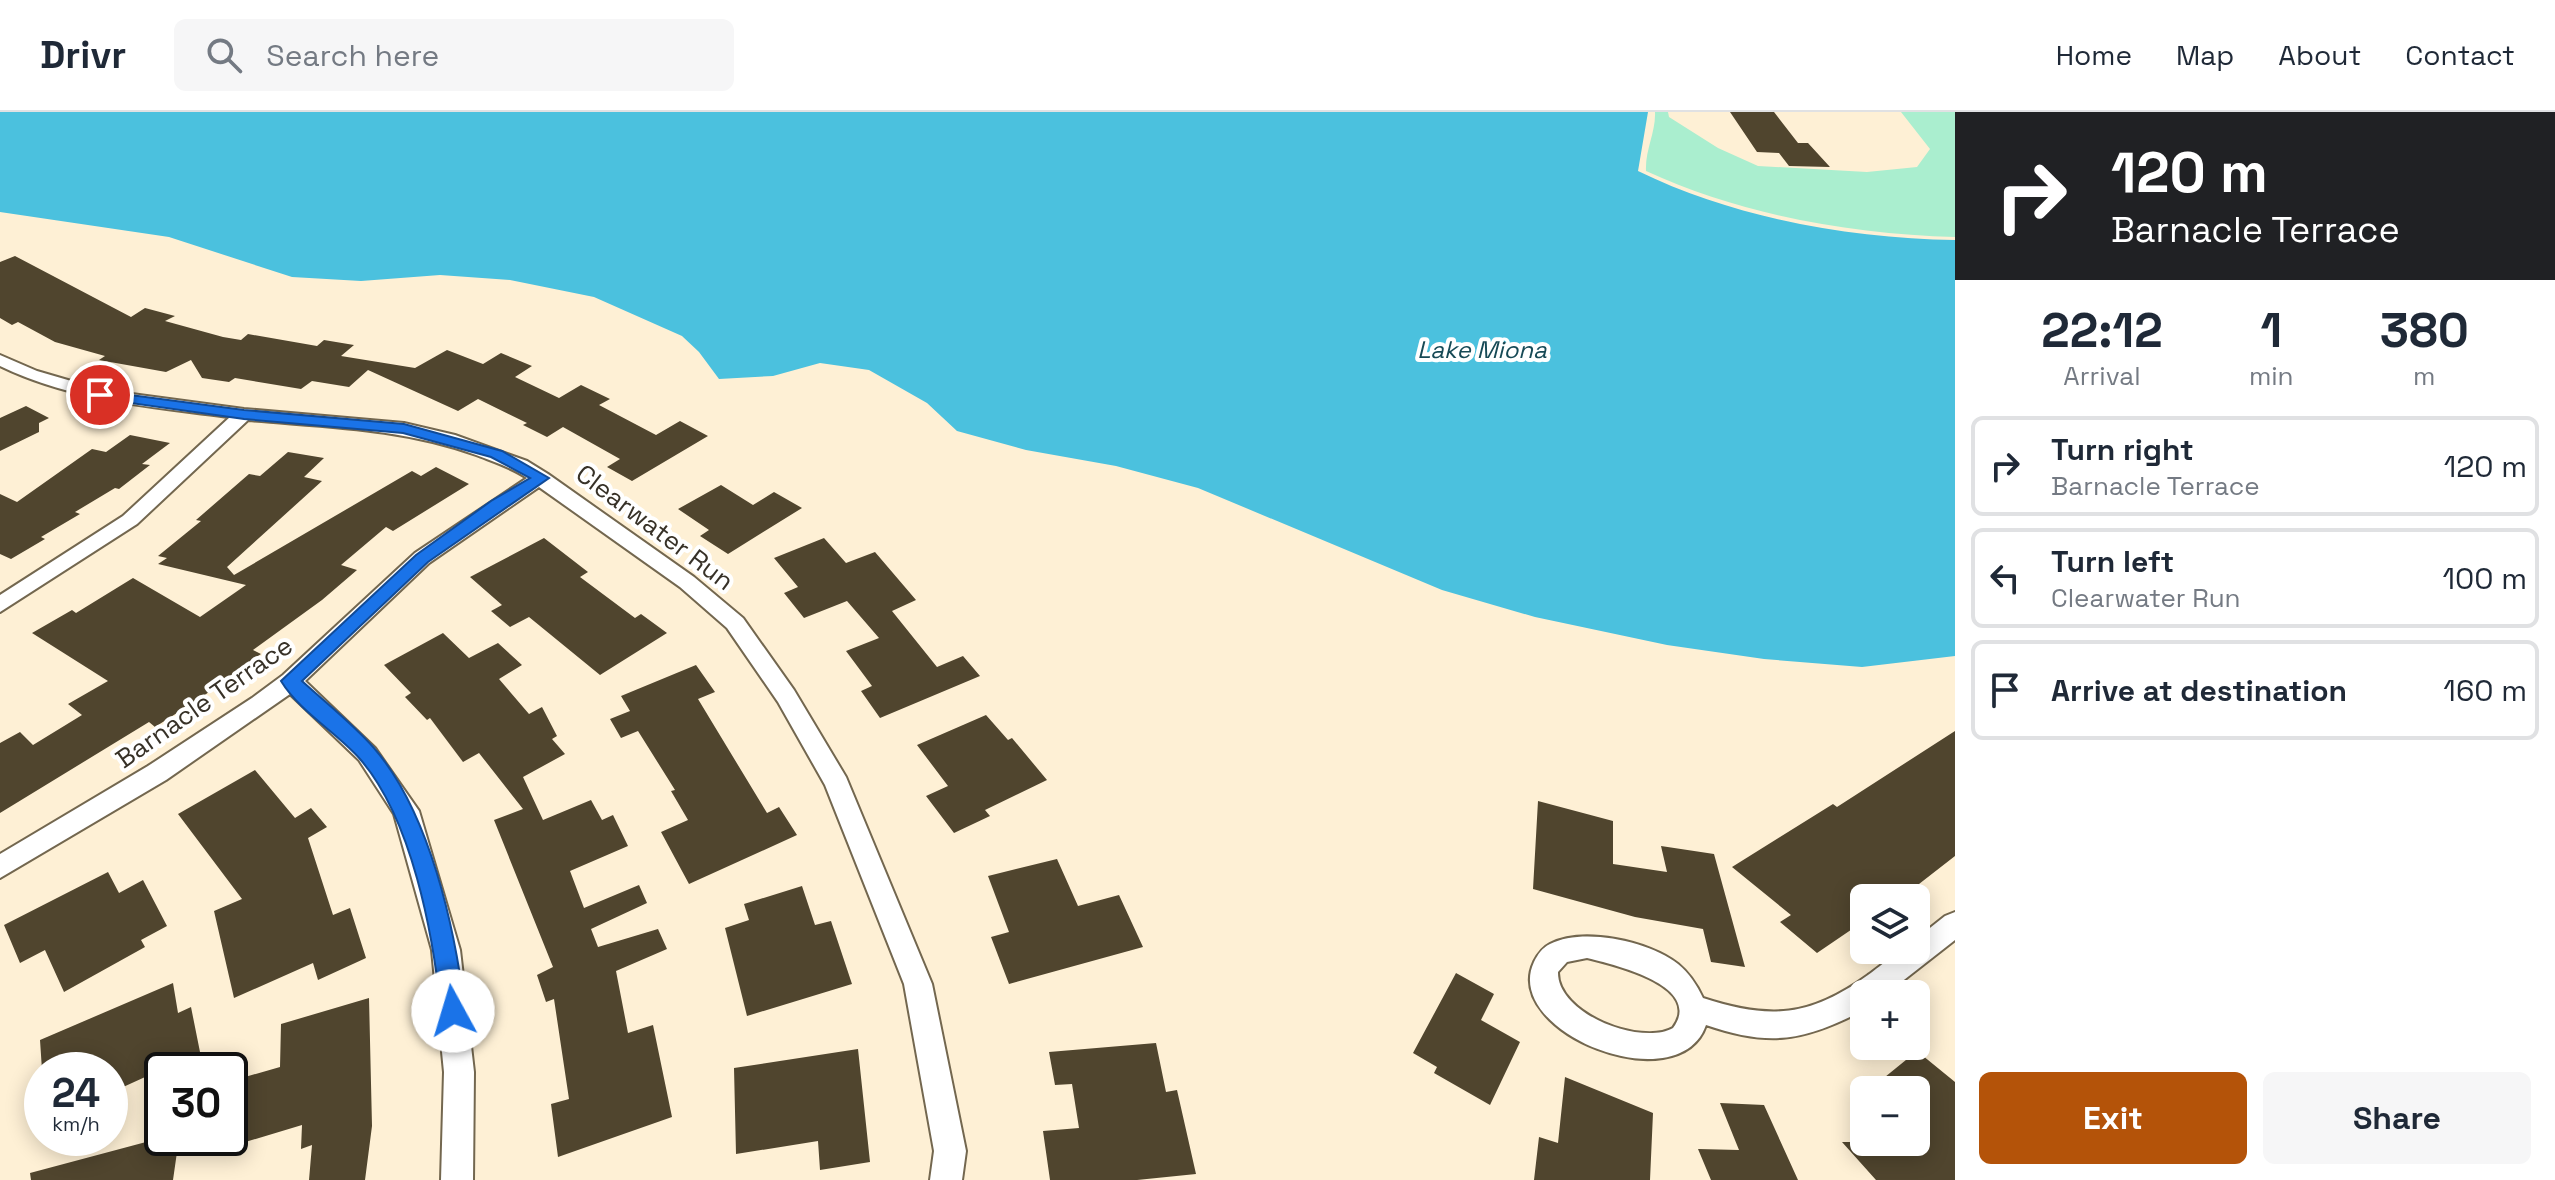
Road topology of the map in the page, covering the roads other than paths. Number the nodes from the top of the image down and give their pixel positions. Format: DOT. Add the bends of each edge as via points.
graph roads {
  1 [pos="0,360"];
  2 [pos="25,373"];
  3 [pos="0,383"];
  4 [pos="244,414"];
  5 [pos="541,478"];
  6 [pos="0,605"];
  7 [pos="291,681"];
  8 [pos="0,867"];
  9 [pos="1955,924"];
  10 [pos="1693,1008"];
  11 [pos="457,1180"];
  12 [pos="946,1180"];
  1 -- 2 [label="street, Clearwater Run"];
  2 -- 3 [label="street"];
  2 -- 4 [label="street, Clearwater Run" via="100,395"];
  4 -- 5 [label="street, Clearwater Run" via="404,428 497,454"];
  4 -- 6 [label="street" via="130,520"];
  5 -- 7 [label="street, Barnacle Terrace" via="422,558"];
  5 -- 12 [label="street, Clearwater Run" via="687,582 735,623 786,696 837,784 918,984 950,1151"];
  7 -- 8 [label="street, Barnacle Terrace" via="157,773"];
  7 -- 11 [label="street" via="367,754 406,811 446,950 459,1072"];
  9 -- 10 [label="street" via="1842,1008 1813,1021 1778,1027 1734,1022"];
  10 -- 10 [label="street" via="1684,990 1648,962 1587,946 1552,954 1545,966 1551,1000 1585,1030 1670,1047 1686,1039"];
}
